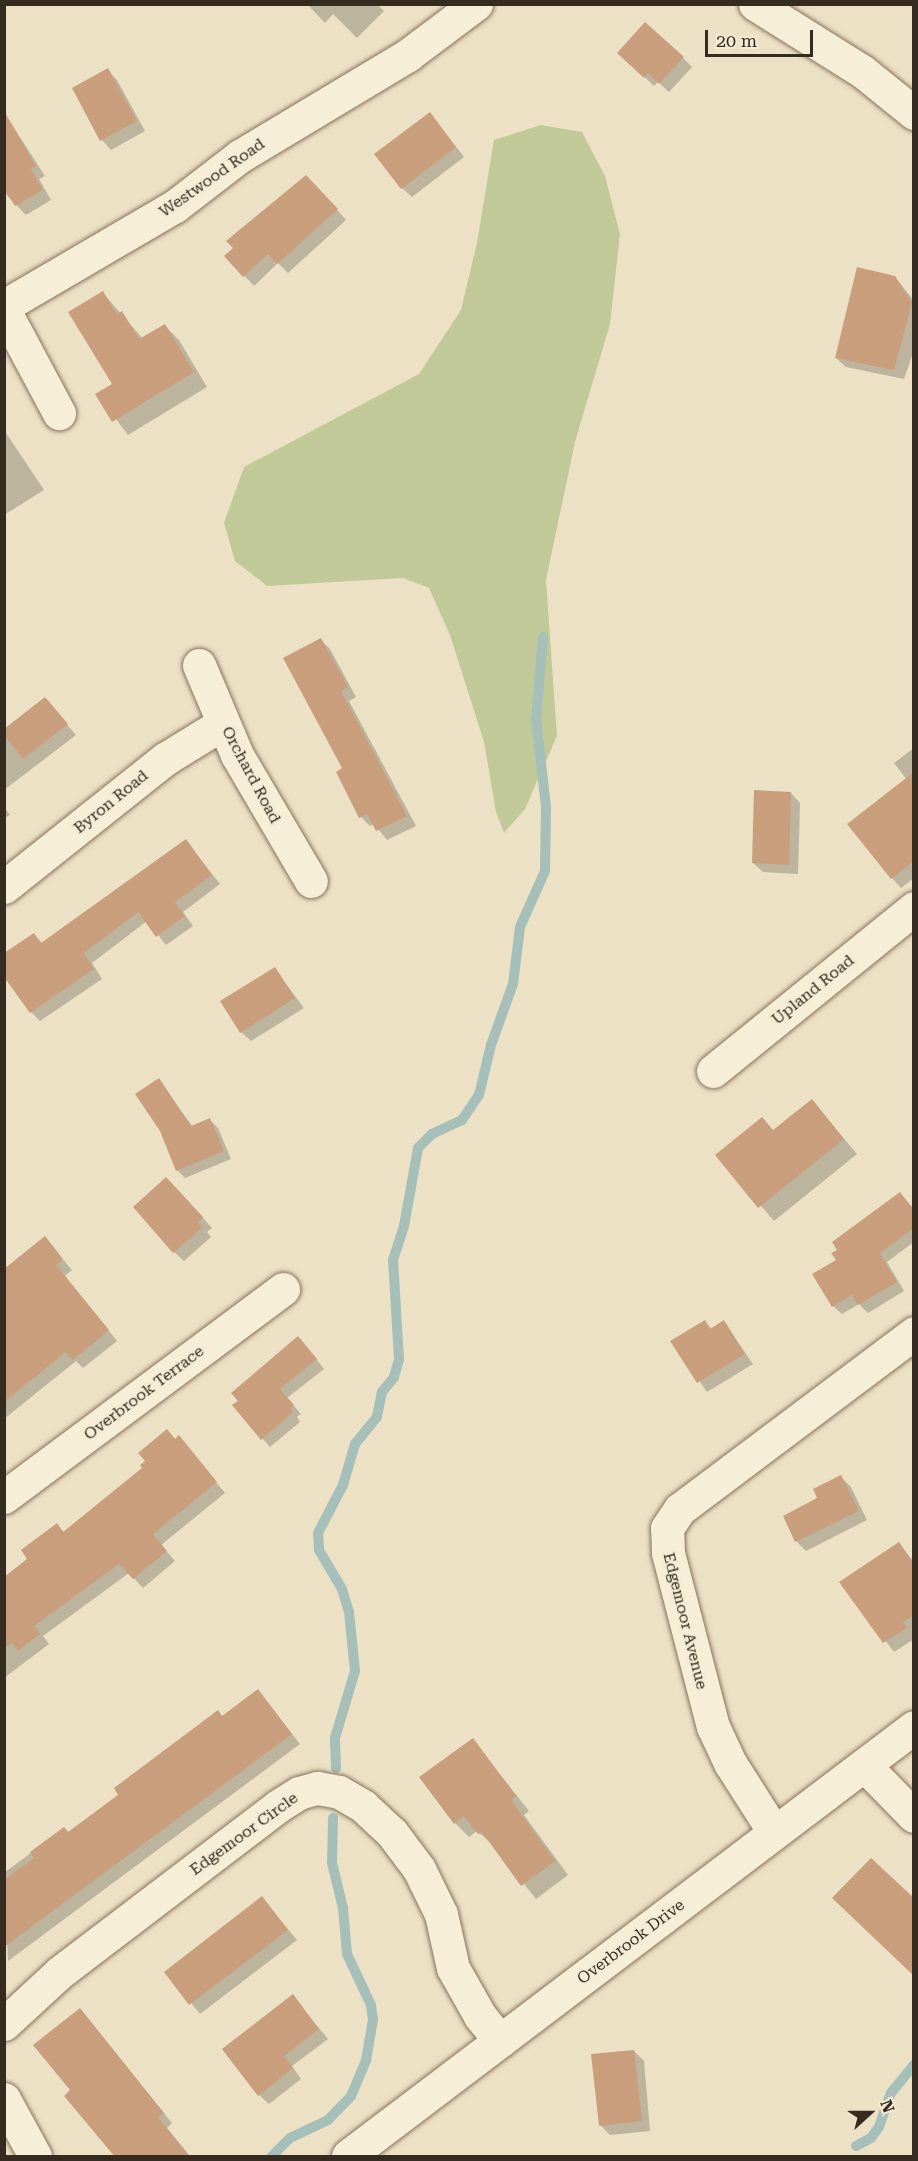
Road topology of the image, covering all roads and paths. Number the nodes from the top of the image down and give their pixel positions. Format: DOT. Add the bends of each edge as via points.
graph roads {
  1 [pos="476,4"];
  2 [pos="755,4"];
  3 [pos="914,113"];
  4 [pos="4,308"];
  5 [pos="59,413"];
  6 [pos="199,665"];
  7 [pos="222,724"];
  8 [pos="311,881"];
  9 [pos="4,887"];
  10 [pos="914,908"];
  11 [pos="713,1071"];
  12 [pos="283,1289"];
  13 [pos="914,1333"];
  14 [pos="4,1497"];
  15 [pos="914,1727"];
  16 [pos="864,1766"];
  17 [pos="914,1816"];
  18 [pos="774,1832"];
  19 [pos="4,2024"];
  20 [pos="500,2041"];
  21 [pos="4,2099"];
  22 [pos="35,2157"];
  23 [pos="348,2157"];
  1 -- 4 [label="street, Westwood Road" via="399,61 240,156 175,206"];
  2 -- 3 [label="street" via="862,71"];
  4 -- 5 [label="street"];
  6 -- 7 [label="street, Orchard Road"];
  7 -- 8 [label="street, Orchard Road"];
  7 -- 9 [label="street, Byron Road" via="165,759"];
  10 -- 11 [label="street, Upland Road"];
  12 -- 14 [label="street, Overbrook Terrace"];
  13 -- 18 [label="street, Edgemoor Avenue" via="680,1509 667,1528 668,1553 713,1727 730,1763"];
  15 -- 16 [label="street, Overbrook Drive"];
  16 -- 17 [label="street"];
  16 -- 18 [label="street, Overbrook Drive"];
  18 -- 20 [label="street, Overbrook Drive"];
  19 -- 20 [label="street, Edgemoor Circle" via="59,1972 268,1813 299,1793 317,1788 339,1792 363,1806 392,1833 419,1869 441,1914 453,1968 480,2016"];
  20 -- 23 [label="street, Overbrook Drive"];
  21 -- 22 [label="street"];
}
